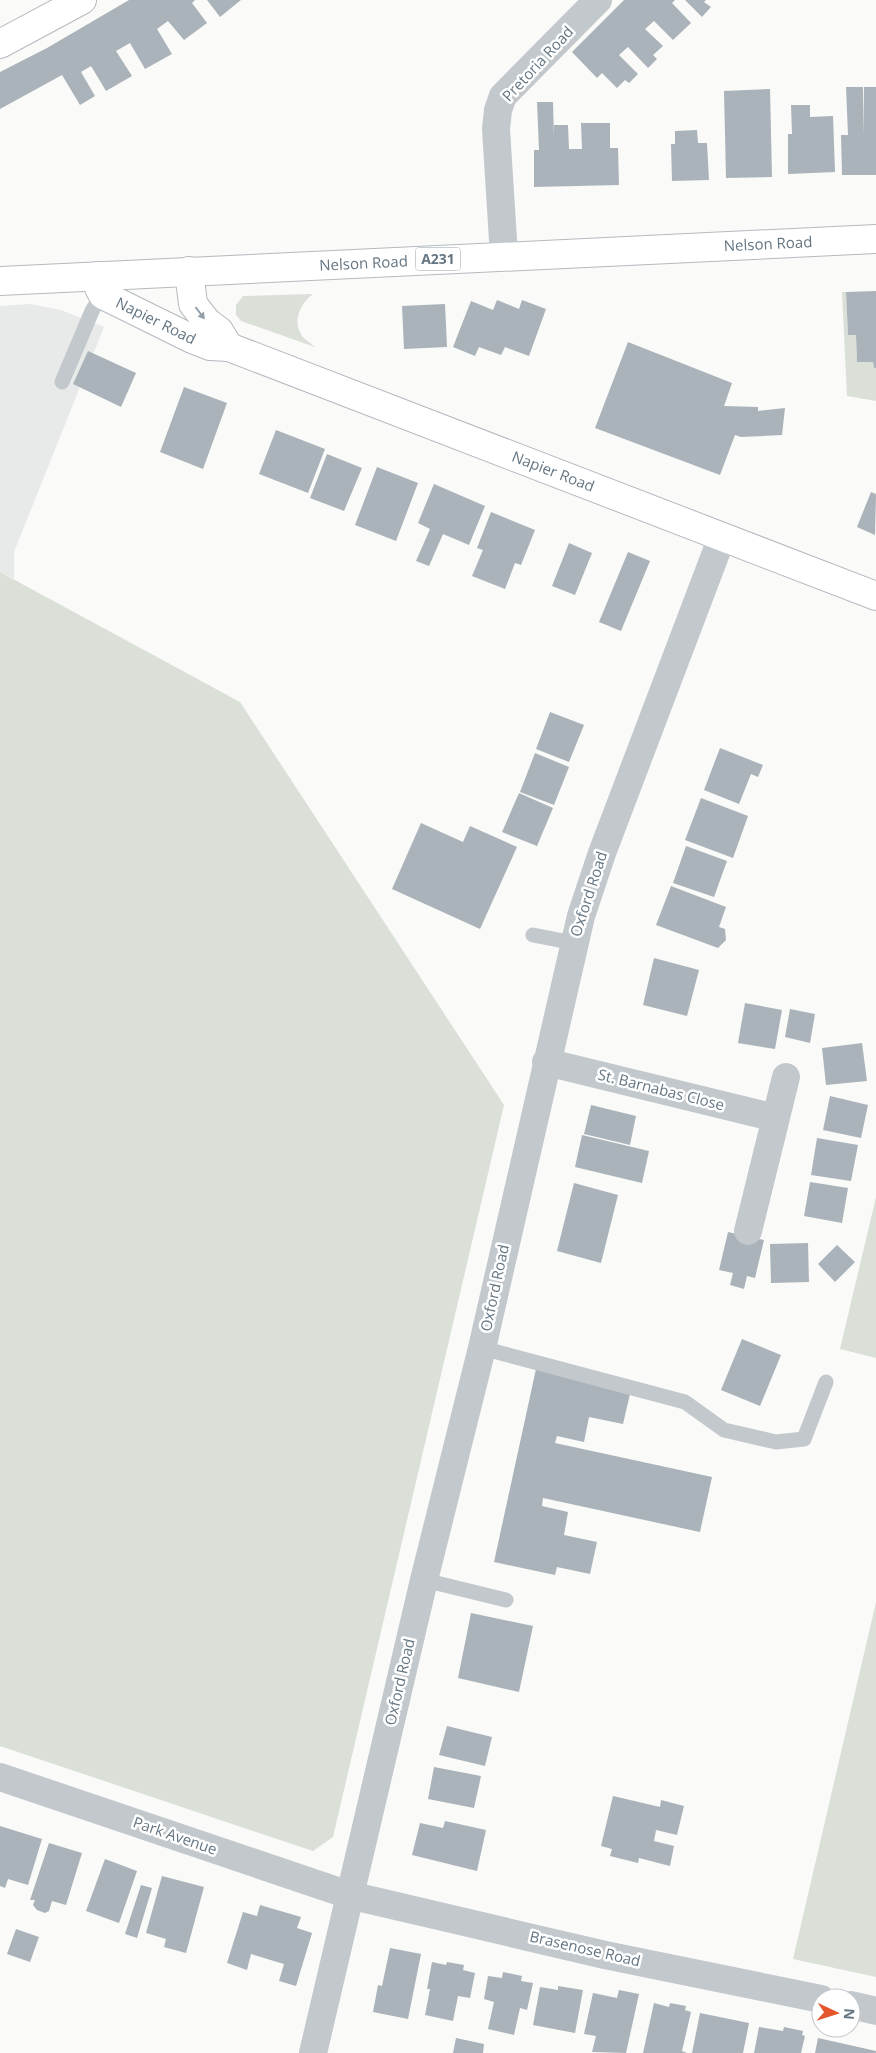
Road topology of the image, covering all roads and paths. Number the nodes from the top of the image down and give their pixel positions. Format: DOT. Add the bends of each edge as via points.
graph roads {
  1 [pos="82,0"];
  2 [pos="598,0"];
  3 [pos="0,44"];
  4 [pos="876,238"];
  5 [pos="504,256"];
  6 [pos="189,271"];
  7 [pos="0,281"];
  8 [pos="100,285"];
  9 [pos="229,347"];
  10 [pos="62,382"];
  11 [pos="722,537"];
  12 [pos="876,596"];
  13 [pos="533,935"];
  14 [pos="574,943"];
  15 [pos="546,1062"];
  16 [pos="786,1077"];
  17 [pos="776,1118"];
  18 [pos="748,1231"];
  19 [pos="482,1348"];
  20 [pos="826,1382"];
  21 [pos="424,1580"];
  22 [pos="506,1600"];
  23 [pos="0,1777"];
  24 [pos="349,1895"];
  25 [pos="811,1997"];
  26 [pos="861,2007"];
  27 [pos="876,2011"];
  28 [pos="313,2053"];
  1 -- 3 [label="street"];
  2 -- 5 [label="street, Pretoria Road" via="503,96 496,129"];
  4 -- 5 [label="street, Nelson Road / A231"];
  5 -- 6 [label="street, Nelson Road / A231"];
  6 -- 8 [label="street, Nelson Road / A231"];
  6 -- 9 [label="street, Napier Road, one-way" via="193,304"];
  7 -- 8 [label="street, Nelson Road / A231"];
  8 -- 9 [label="street, Napier Road" via="177,333 210,346"];
  8 -- 10 [label="lane"];
  9 -- 11 [label="street, Napier Road"];
  11 -- 12 [label="street, Napier Road"];
  11 -- 14 [label="street, Oxford Road" via="592,879"];
  13 -- 14 [label="lane"];
  14 -- 15 [label="street, Oxford Road"];
  15 -- 17 [label="street, St. Barnabas Close"];
  15 -- 19 [label="street, Oxford Road"];
  16 -- 17 [label="street"];
  17 -- 18 [label="street"];
  19 -- 20 [label="lane" via="685,1402 724,1430 776,1442 804,1439"];
  19 -- 21 [label="street, Oxford Road"];
  21 -- 22 [label="lane"];
  21 -- 24 [label="street, Oxford Road"];
  23 -- 24 [label="street, Park Avenue"];
  24 -- 25 [label="street, Brasenose Road" via="605,1955"];
  24 -- 28 [label="street, Oxford Road"];
  26 -- 27 [label="street"];
}
